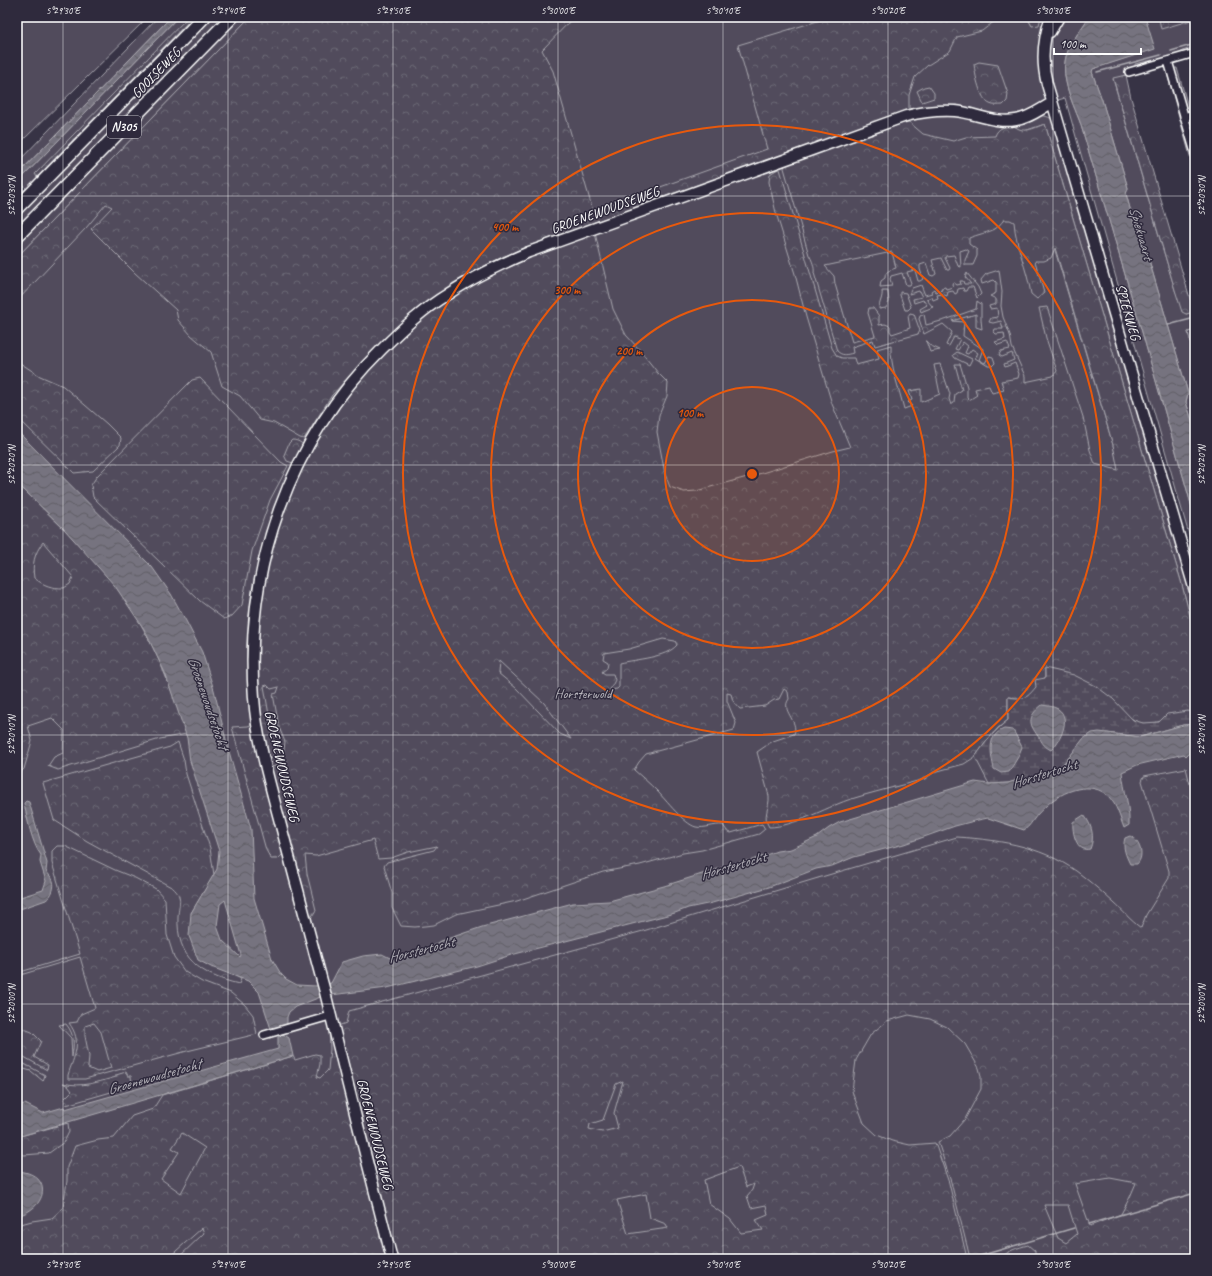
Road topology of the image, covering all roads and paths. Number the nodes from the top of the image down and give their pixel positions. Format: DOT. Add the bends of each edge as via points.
graph roads {
  1 [pos="204,17"];
  2 [pos="232,17"];
  3 [pos="1051,17"];
  4 [pos="1059,17"];
  5 [pos="1045,40"];
  6 [pos="1195,54"];
  7 [pos="1168,61"];
  8 [pos="1129,72"];
  9 [pos="1052,103"];
  10 [pos="1036,114"];
  11 [pos="1055,114"];
  12 [pos="1195,114"];
  13 [pos="1184,117"];
  14 [pos="1195,153"];
  15 [pos="17,208"];
  16 [pos="17,236"];
  17 [pos="1195,591"];
  18 [pos="330,1016"];
  19 [pos="264,1035"];
  20 [pos="392,1259"];
  1 -- 15 [label="highway, GOOISEWEG / N305"];
  2 -- 16 [label="highway, GOOISEWEG / N305"];
  3 -- 5 [label="street, SPIEKWEG"];
  4 -- 5 [label="street, SPIEKWEG"];
  5 -- 9 [label="street, SPIEKWEG" via="1044,67"];
  6 -- 7 [label="street"];
  7 -- 8 [label="street"];
  7 -- 13 [label="street"];
  9 -- 10 [label="street, GROENEWOUDSEWEG"];
  9 -- 11 [label="street, SPIEKWEG"];
  10 -- 11 [label="street, GROENEWOUDSEWEG"];
  10 -- 18 [label="street, GROENEWOUDSEWEG" via="1008,122 955,111 921,112 906,116 529,252 505,262 446,295 407,325 354,378 308,444 280,505 264,556 253,626 254,700 261,750"];
  11 -- 17 [label="street, SPIEKWEG"];
  12 -- 13 [label="street"];
  13 -- 14 [label="street"];
  18 -- 19 [label="street"];
  18 -- 20 [label="street, GROENEWOUDSEWEG"];
}
